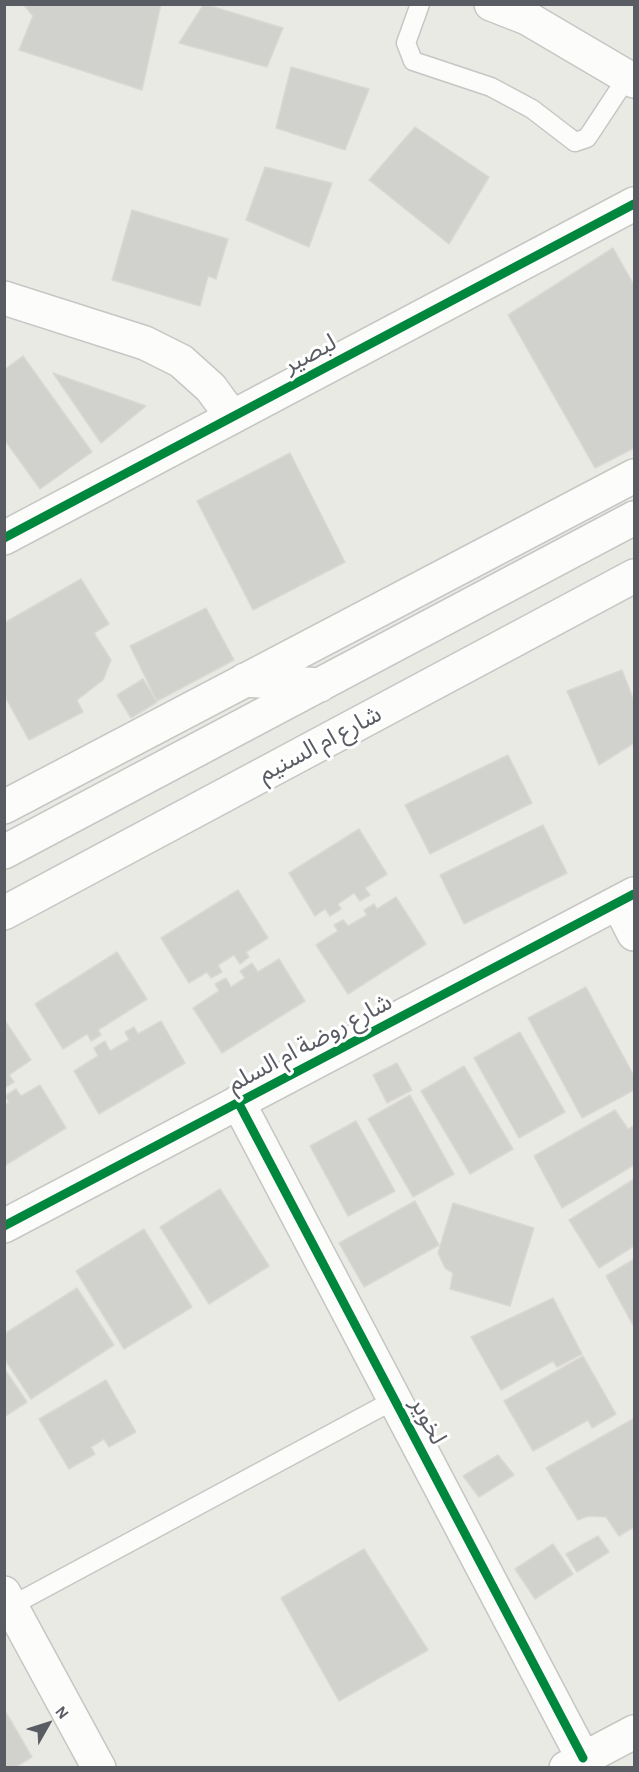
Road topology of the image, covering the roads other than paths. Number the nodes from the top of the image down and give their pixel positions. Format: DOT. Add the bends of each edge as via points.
graph roads {
  1 [pos="420,4"];
  2 [pos="491,4"];
  3 [pos="631,78"];
  4 [pos="634,204"];
  5 [pos="4,298"];
  6 [pos="232,417"];
  7 [pos="634,476"];
  8 [pos="634,518"];
  9 [pos="4,538"];
  10 [pos="634,576"];
  11 [pos="245,680"];
  12 [pos="320,686"];
  13 [pos="4,807"];
  14 [pos="4,852"];
  15 [pos="626,898"];
  16 [pos="4,913"];
  17 [pos="634,934"];
  18 [pos="238,1102"];
  19 [pos="4,1226"];
  20 [pos="394,1400"];
  21 [pos="8,1600"];
  22 [pos="634,1732"];
  23 [pos="575,1763"];
  24 [pos="99,1767"];
  1 -- 3 [label="lane" via="406,44 413,60 491,87 532,109 575,142 587,138"];
  2 -- 3 [label="street" via="527,18"];
  4 -- 6 [label="street, لبصير"];
  5 -- 6 [label="street" via="145,344 181,361 211,388"];
  6 -- 9 [label="street, لبصير"];
  7 -- 11 [label="street"];
  8 -- 12 [label="street"];
  10 -- 16 [label="street, شارع ام السنيم"];
  11 -- 12 [label="street"];
  11 -- 13 [label="street"];
  12 -- 14 [label="street"];
  15 -- 17 [label="street"];
  15 -- 18 [label="street, شارع روضة ام السلم"];
  18 -- 19 [label="street, شارع روضة ام السلم"];
  18 -- 20 [label="street, لخوير"];
  20 -- 21 [label="lane"];
  20 -- 23 [label="street, لخوير"];
  21 -- 24 [label="street"];
  22 -- 23 [label="street"];
}
